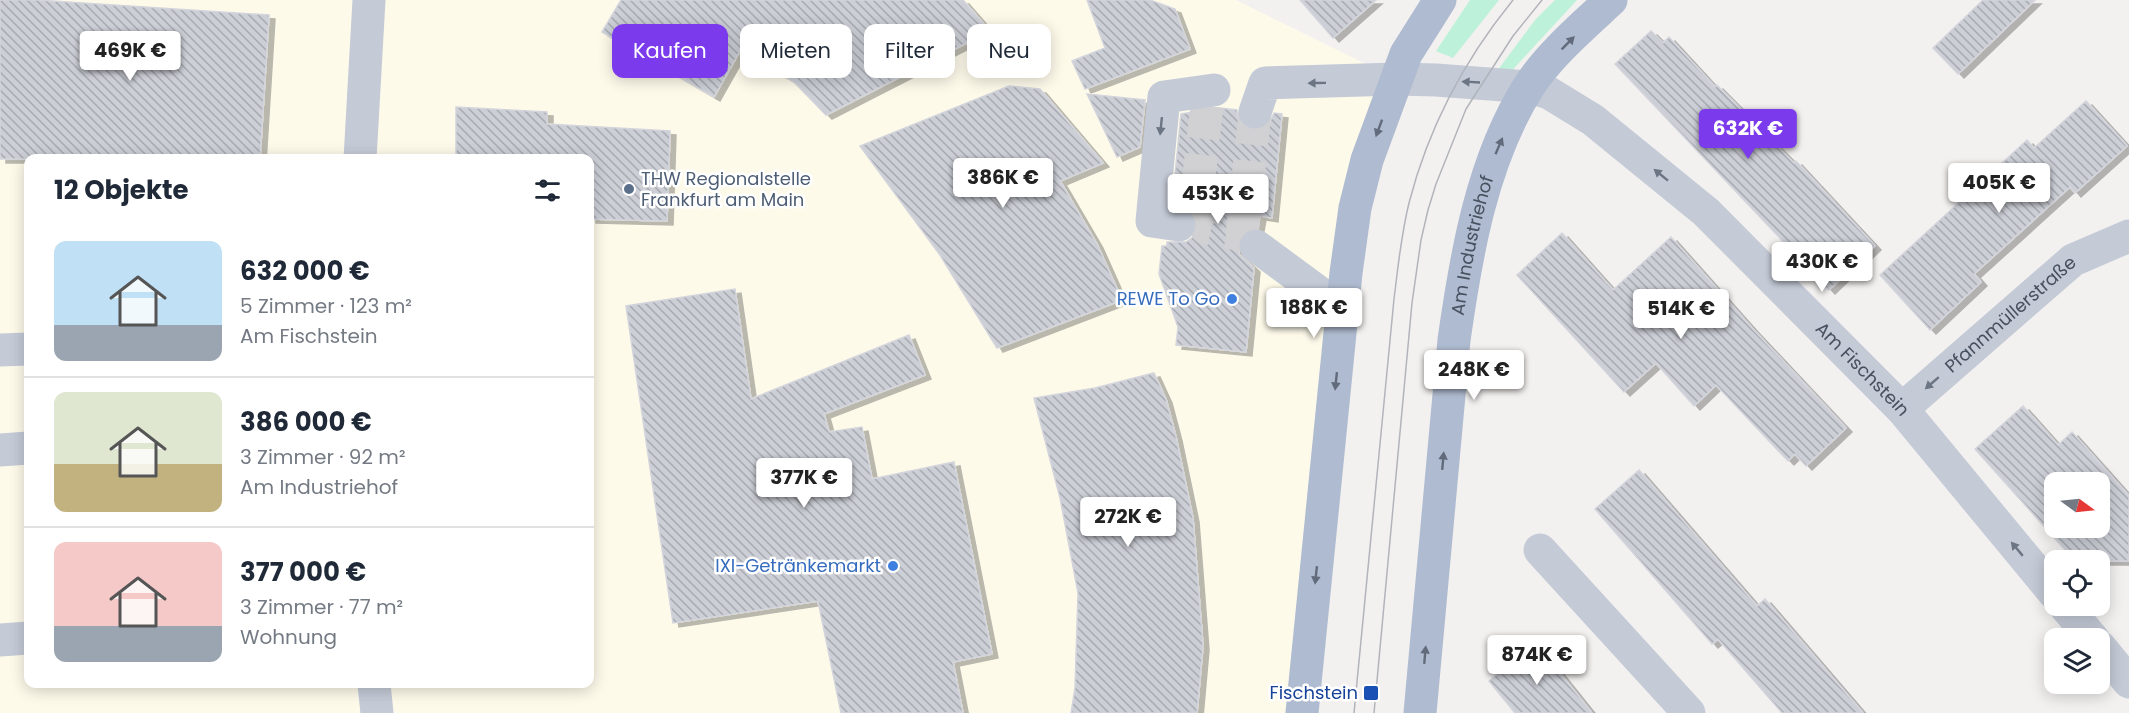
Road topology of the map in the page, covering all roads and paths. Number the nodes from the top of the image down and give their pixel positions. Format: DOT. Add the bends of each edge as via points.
graph roads {
  1 [pos="369,0"];
  2 [pos="1440,0"];
  3 [pos="1611,0"];
  4 [pos="1396,79"];
  5 [pos="1529,87"];
  6 [pos="360,154"];
  7 [pos="1179,225"];
  8 [pos="2129,236"];
  9 [pos="1256,246"];
  10 [pos="1343,310"];
  11 [pos="24,349"];
  12 [pos="0,350"];
  13 [pos="1902,409"];
  14 [pos="24,448"];
  15 [pos="0,450"];
  16 [pos="1540,550"];
  17 [pos="2044,581"];
  18 [pos="2073,616"];
  19 [pos="2084,628"];
  20 [pos="24,638"];
  21 [pos="0,640"];
  22 [pos="2110,660"];
  23 [pos="2129,682"];
  24 [pos="374,688"];
  25 [pos="377,713"];
  26 [pos="1302,713"];
  27 [pos="1420,713"];
  28 [pos="1689,713"];
  1 -- 6 [label="street"];
  2 -- 4 [label="main road" via="1406,54"];
  5 -- 3 [label="main road, Am Industriehof, one-way"];
  5 -- 4 [label="street, Am Fischstein, one-way"];
  4 -- 7 [label="street, Am Fischstein, one-way" via="1260,97 1164,97 1152,221"];
  4 -- 10 [label="main road, one-way" via="1367,160 1355,208"];
  13 -- 5 [label="street, Am Fischstein, one-way" via="1706,212 1593,120 1550,93"];
  27 -- 5 [label="main road, Am Industriehof, one-way" via="1462,279 1496,154"];
  8 -- 13 [label="street, Pfannmüllerstraße, one-way" via="2073,260"];
  9 -- 10 [label="street"];
  10 -- 26 [label="main road, one-way"];
  11 -- 12 [label="street"];
  17 -- 13 [label="street, Am Fischstein, one-way"];
  14 -- 15 [label="street"];
  16 -- 28 [label="street"];
  18 -- 19 [label="street"];
  20 -- 21 [label="street"];
  22 -- 23 [label="street"];
  24 -- 25 [label="street"];
}
